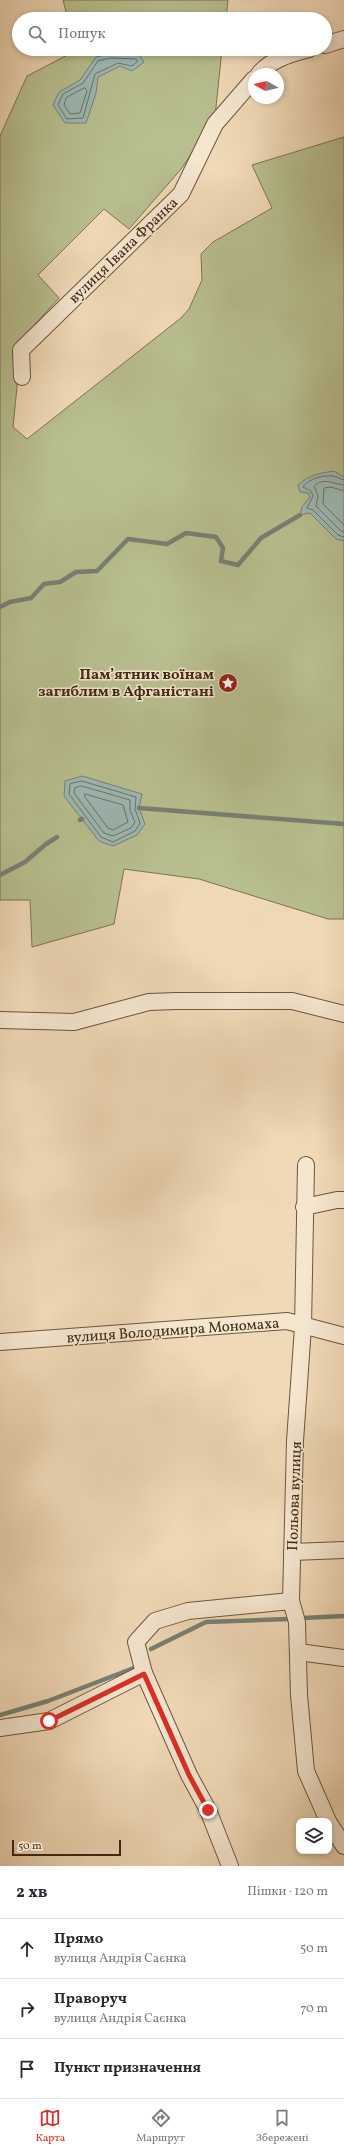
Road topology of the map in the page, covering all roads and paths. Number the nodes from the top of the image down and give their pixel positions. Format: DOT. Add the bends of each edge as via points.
graph roads {
  1 [pos="344,39"];
  2 [pos="332,42"];
  3 [pos="286,56"];
  4 [pos="264,68"];
  5 [pos="248,86"];
  6 [pos="22,377"];
  7 [pos="344,1014"];
  8 [pos="0,1020"];
  9 [pos="306,1165"];
  10 [pos="344,1200"];
  11 [pos="304,1207"];
  12 [pos="303,1327"];
  13 [pos="344,1336"];
  14 [pos="0,1342"];
  15 [pos="344,1550"];
  16 [pos="292,1552"];
  17 [pos="291,1601"];
  18 [pos="298,1652"];
  19 [pos="344,1658"];
  20 [pos="144,1674"];
  21 [pos="0,1728"];
  22 [pos="327,1818"];
  23 [pos="332,1827"];
  24 [pos="344,1846"];
  25 [pos="230,1866"];
  1 -- 2 [label="street"];
  3 -- 4 [label="street"];
  5 -- 6 [label="street, вулиця Івана Франка" via="215,124 181,194 21,350"];
  7 -- 8 [label="street" via="292,1002 176,1001 149,1002 74,1022"];
  9 -- 11 [label="street, Польова вулиця"];
  10 -- 11 [label="street"];
  11 -- 12 [label="street, Польова вулиця"];
  12 -- 13 [label="street, вулиця Володимира Мономаха"];
  12 -- 14 [label="street, вулиця Володимира Мономаха" via="287,1321"];
  12 -- 16 [label="street, Польова вулиця"];
  15 -- 16 [label="street"];
  16 -- 17 [label="street, Польова вулиця"];
  17 -- 18 [label="street, Польова вулиця" via="297,1622"];
  17 -- 20 [label="street" via="188,1611 155,1621 136,1642"];
  18 -- 19 [label="street"];
  18 -- 22 [label="street, Польова вулиця" via="306,1771"];
  20 -- 21 [label="street" via="49,1721"];
  20 -- 25 [label="street" via="189,1775 208,1810"];
  23 -- 24 [label="street, Польова вулиця"];
}
